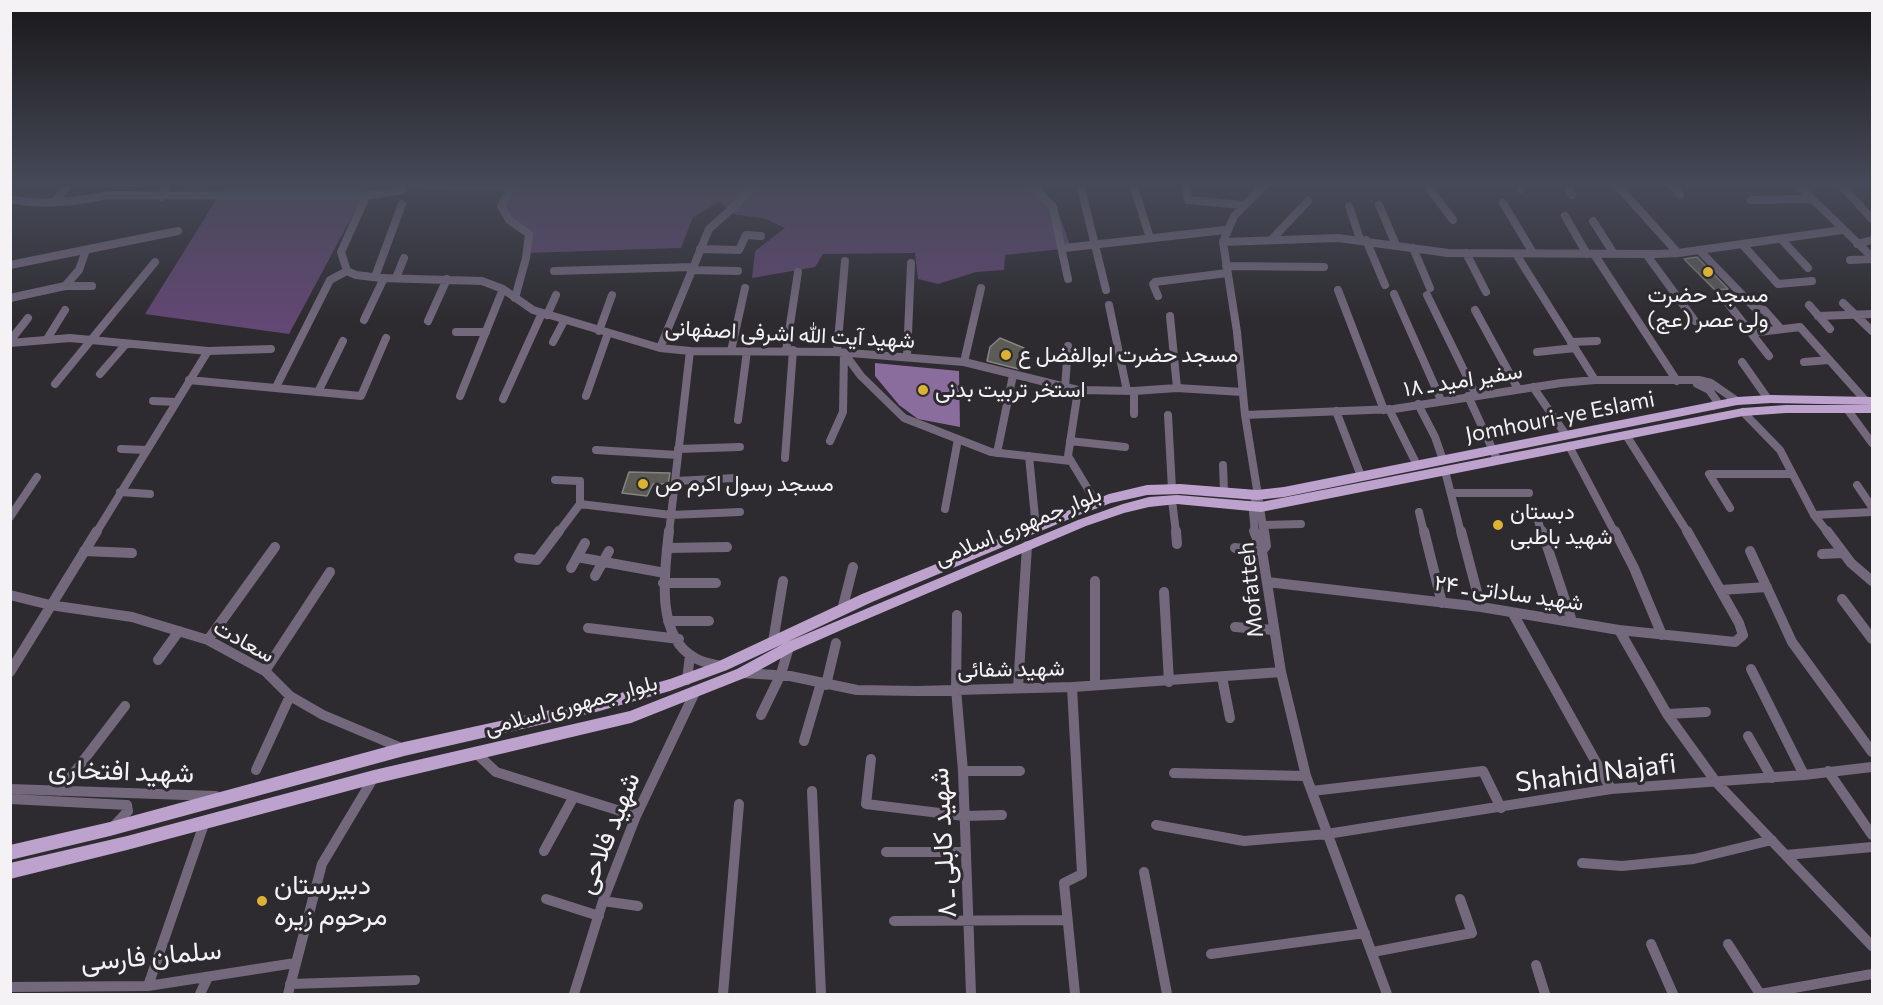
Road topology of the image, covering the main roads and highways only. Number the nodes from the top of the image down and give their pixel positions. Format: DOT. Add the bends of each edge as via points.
graph roads {
  1 [pos="1870,403"];
  2 [pos="1740,406"];
  3 [pos="1684,411"];
  4 [pos="1692,421"];
  5 [pos="1568,441"];
  6 [pos="1444,465"];
  7 [pos="1172,495"];
  8 [pos="1257,503"];
  9 [pos="1059,526"];
  10 [pos="870,604"];
  11 [pos="691,686"];
  12 [pos="629,696"];
  13 [pos="596,706"];
  14 [pos="631,717"];
  15 [pos="596,727"];
  16 [pos="328,771"];
  17 [pos="285,783"];
  18 [pos="328,791"];
  19 [pos="280,803"];
  20 [pos="10,853"];
  21 [pos="10,871"];
  1 -- 2 [label="main road, Jomhouri-ye Eslami" via="1847,409"];
  1 -- 2 [label="main road, Jomhouri-ye Eslami" via="1768,399"];
  2 -- 3 [label="main road, Jomhouri-ye Eslami"];
  2 -- 4 [label="main road, Jomhouri-ye Eslami"];
  3 -- 4 [label="main road"];
  3 -- 5 [label="main road, Jomhouri-ye Eslami"];
  4 -- 5 [label="main road, Jomhouri-ye Eslami" via="1626,435"];
  5 -- 6 [label="main road, Jomhouri-ye Eslami"];
  6 -- 8 [label="main road, Jomhouri-ye Eslami"];
  6 -- 8 [label="main road, Jomhouri-ye Eslami" via="1417,465 1361,476 1284,492"];
  7 -- 8 [label="main road, بلوار جمهوری اسلامی"];
  7 -- 8 [label="main road, بلوار جمهوری اسلامی" via="1224,492"];
  7 -- 9 [label="main road, بلوار جمهوری اسلامی"];
  7 -- 9 [label="main road, بلوار جمهوری اسلامی" via="1147,490 1097,504"];
  9 -- 10 [label="main road, بلوار جمهوری اسلامی" via="1027,546"];
  9 -- 10 [label="main road, بلوار جمهوری اسلامی" via="1036,528"];
  10 -- 11 [label="main road, بلوار جمهوری اسلامی" via="842,610 722,666"];
  10 -- 11 [label="main road, بلوار جمهوری اسلامی" via="742,673"];
  11 -- 12 [label="main road, بلوار جمهوری اسلامی"];
  11 -- 14 [label="main road, بلوار جمهوری اسلامی"];
  12 -- 13 [label="main road, بلوار جمهوری اسلامی"];
  12 -- 14 [label="main road" via="624,710"];
  13 -- 15 [label="main road" via="604,711"];
  13 -- 16 [label="main road, بلوار جمهوری اسلامی" via="404,749"];
  14 -- 15 [label="main road, بلوار جمهوری اسلامی"];
  15 -- 18 [label="main road, بلوار جمهوری اسلامی"];
  16 -- 17 [label="main road, بلوار جمهوری اسلامی"];
  16 -- 18 [label="main road" via="320,784"];
  17 -- 19 [label="main road" via="293,791"];
  17 -- 20 [label="main road, بلوار جمهوری اسلامی"];
  18 -- 19 [label="main road, بلوار جمهوری اسلامی"];
  19 -- 21 [label="main road, بلوار جمهوری اسلامی"];
}
